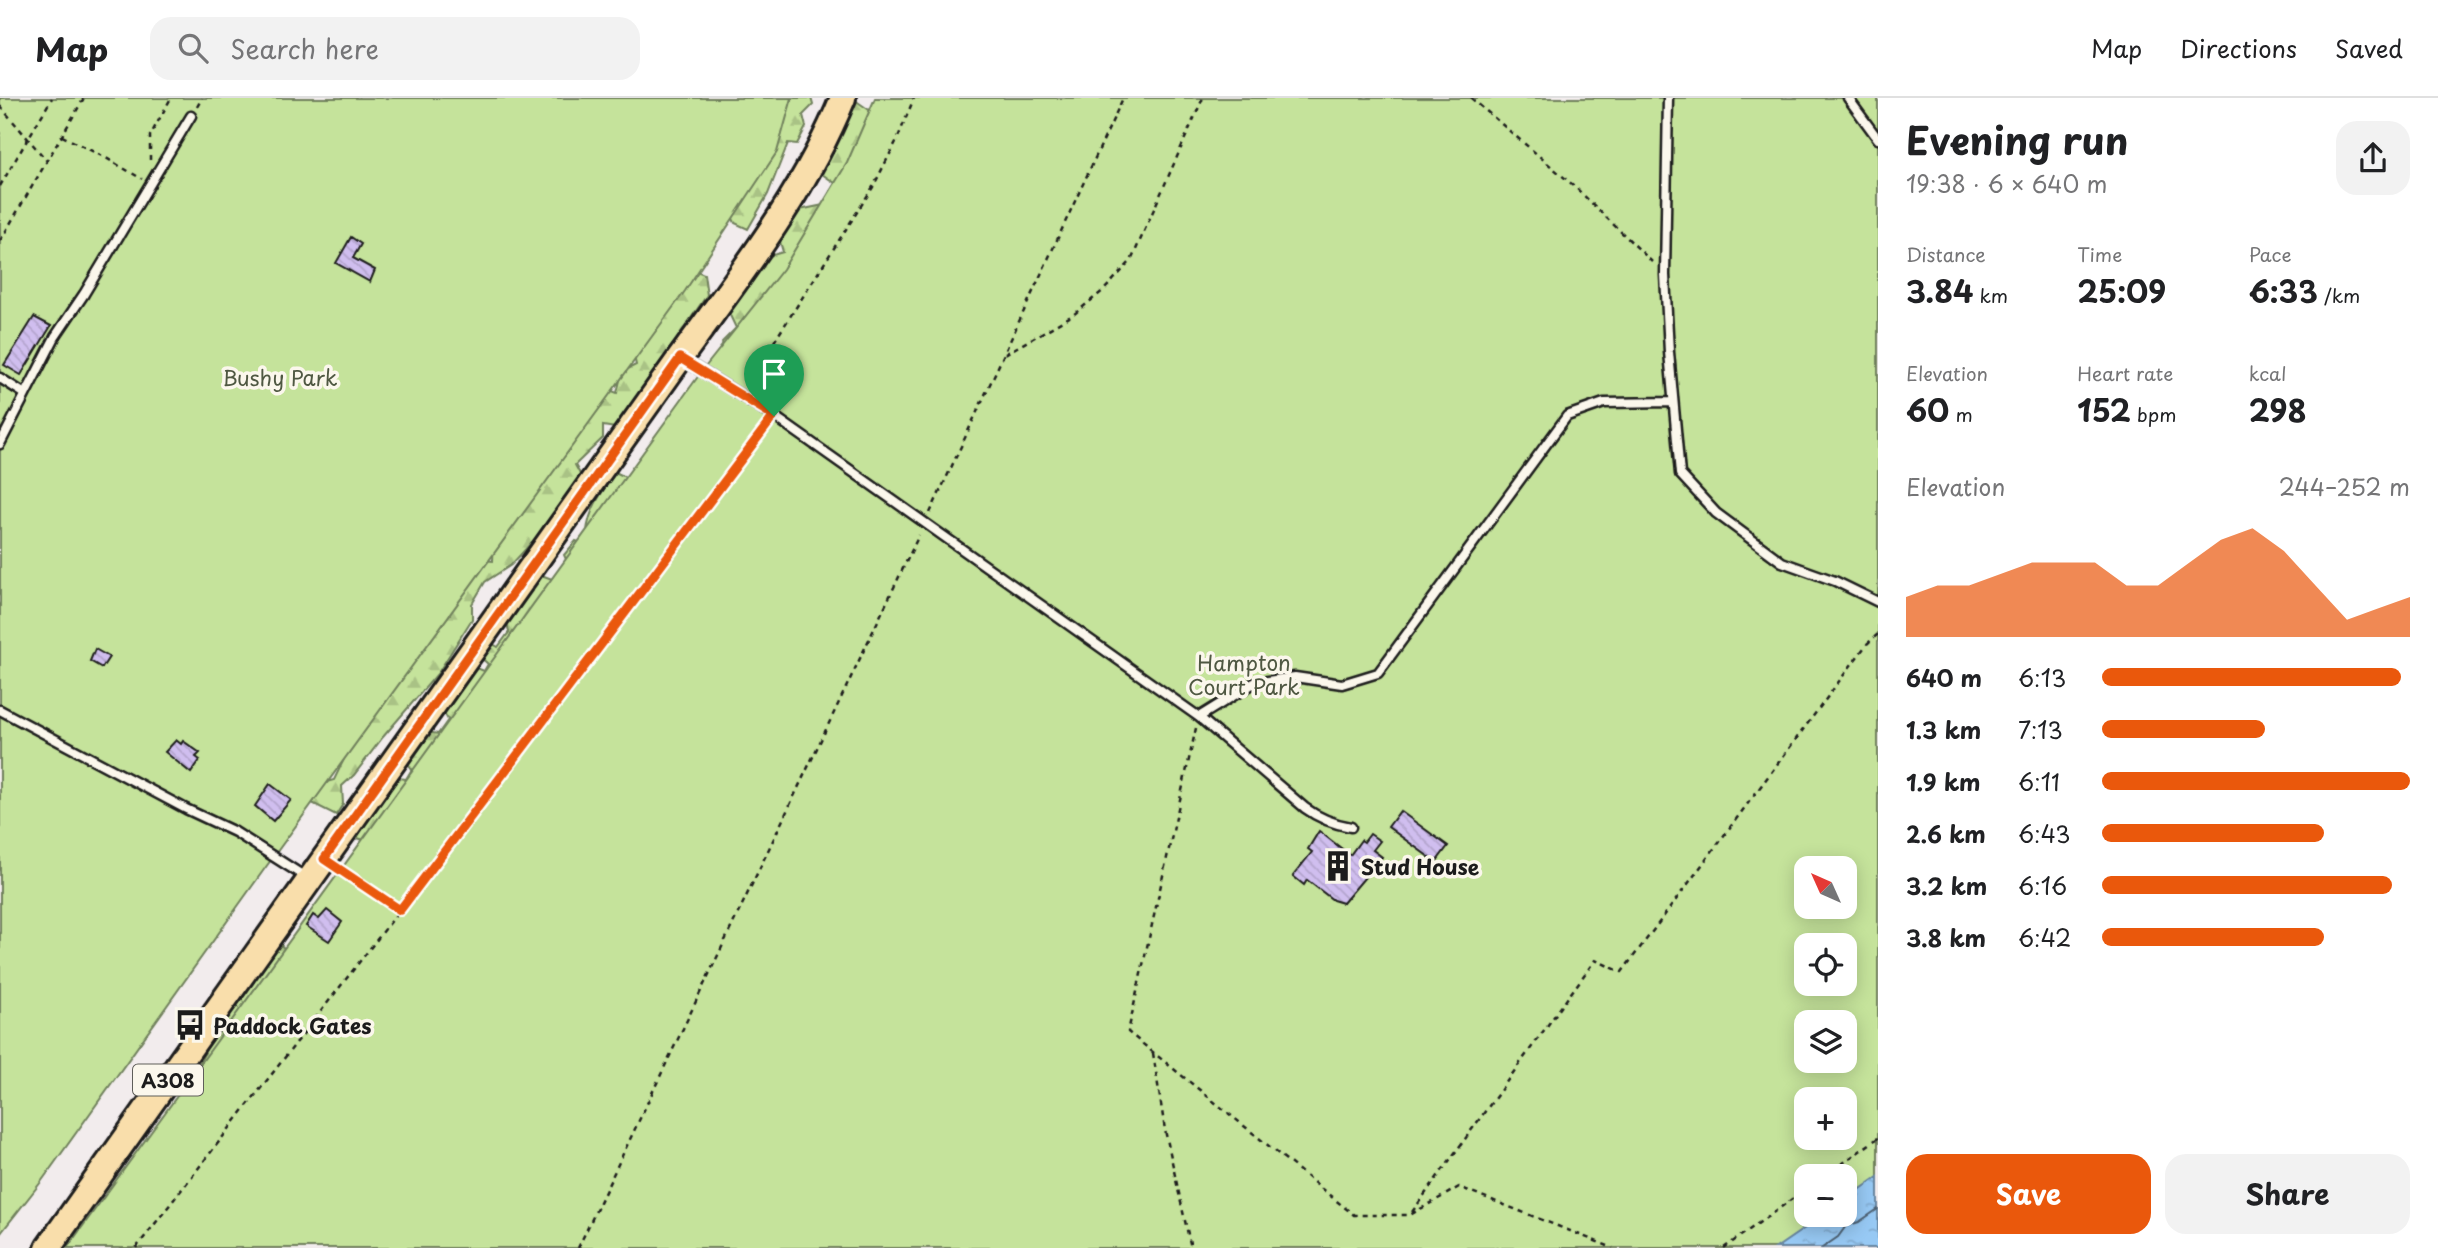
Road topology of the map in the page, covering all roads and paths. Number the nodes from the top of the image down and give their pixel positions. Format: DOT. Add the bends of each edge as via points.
graph roads {
  1 [pos="52,98"];
  2 [pos="84,98"];
  3 [pos="171,98"];
  4 [pos="844,98"];
  5 [pos="914,98"];
  6 [pos="1123,98"];
  7 [pos="1203,98"];
  8 [pos="1471,98"];
  9 [pos="1668,98"];
  10 [pos="1848,98"];
  11 [pos="0,106"];
  12 [pos="191,116"];
  13 [pos="62,136"];
  14 [pos="1878,139"];
  15 [pos="29,140"];
  16 [pos="47,161"];
  17 [pos="150,185"];
  18 [pos="0,186"];
  19 [pos="0,240"];
  20 [pos="1665,275"];
  21 [pos="1003,355"];
  22 [pos="680,358"];
  23 [pos="0,378"];
  24 [pos="25,394"];
  25 [pos="1673,402"];
  26 [pos="774,416"];
  27 [pos="0,444"];
  28 [pos="925,524"];
  29 [pos="1878,602"];
  30 [pos="1878,634"];
  31 [pos="0,710"];
  32 [pos="1199,718"];
  33 [pos="1351,827"];
  34 [pos="324,859"];
  35 [pos="309,880"];
  36 [pos="400,910"];
  37 [pos="1153,1053"];
  38 [pos="1878,1138"];
  39 [pos="1842,1164"];
  40 [pos="1794,1198"];
  41 [pos="1410,1215"];
  42 [pos="48,1248"];
  43 [pos="136,1248"];
  44 [pos="578,1248"];
  45 [pos="1191,1248"];
  46 [pos="1613,1248"];
  47 [pos="1724,1248"];
  1 -- 15 [label="path"];
  2 -- 13 [label="path"];
  3 -- 17 [label="path" via="150,136"];
  4 -- 22 [label="main road, A308" via="776,226"];
  5 -- 26 [label="path" via="873,187 772,345 765,381"];
  6 -- 21 [label="path"];
  7 -- 21 [label="path" via="1131,261 1073,315"];
  8 -- 20 [label="path" via="1573,186"];
  9 -- 20 [label="lane"];
  10 -- 14 [label="lane"];
  11 -- 15 [label="path"];
  12 -- 17 [label="lane"];
  13 -- 16 [label="path"];
  13 -- 17 [label="path"];
  15 -- 16 [label="path"];
  15 -- 18 [label="path"];
  16 -- 19 [label="path"];
  17 -- 24 [label="lane" via="55,337"];
  20 -- 25 [label="lane"];
  21 -- 28 [label="path"];
  22 -- 26 [label="lane"];
  22 -- 34 [label="main road, A308"];
  23 -- 24 [label="lane"];
  24 -- 27 [label="lane"];
  25 -- 29 [label="lane" via="1680,474 1716,513 1782,562"];
  25 -- 32 [label="lane" via="1604,403 1567,416 1378,673 1342,684 1295,677 1254,683"];
  26 -- 28 [label="lane"];
  26 -- 36 [label="path"];
  28 -- 32 [label="lane"];
  28 -- 44 [label="path"];
  30 -- 41 [label="path" via="1622,972 1595,960"];
  31 -- 35 [label="lane" via="235,832"];
  32 -- 33 [label="lane" via="1305,808 1328,822"];
  32 -- 37 [label="path" via="1128,1032"];
  34 -- 35 [label="main road, A308"];
  34 -- 36 [label="path"];
  35 -- 42 [label="main road, A308"];
  36 -- 43 [label="path"];
  37 -- 41 [label="path" via="1354,1215"];
  37 -- 45 [label="path"];
  38 -- 39 [label="path"];
  40 -- 47 [label="path"];
  41 -- 46 [label="path" via="1459,1187"];
}
